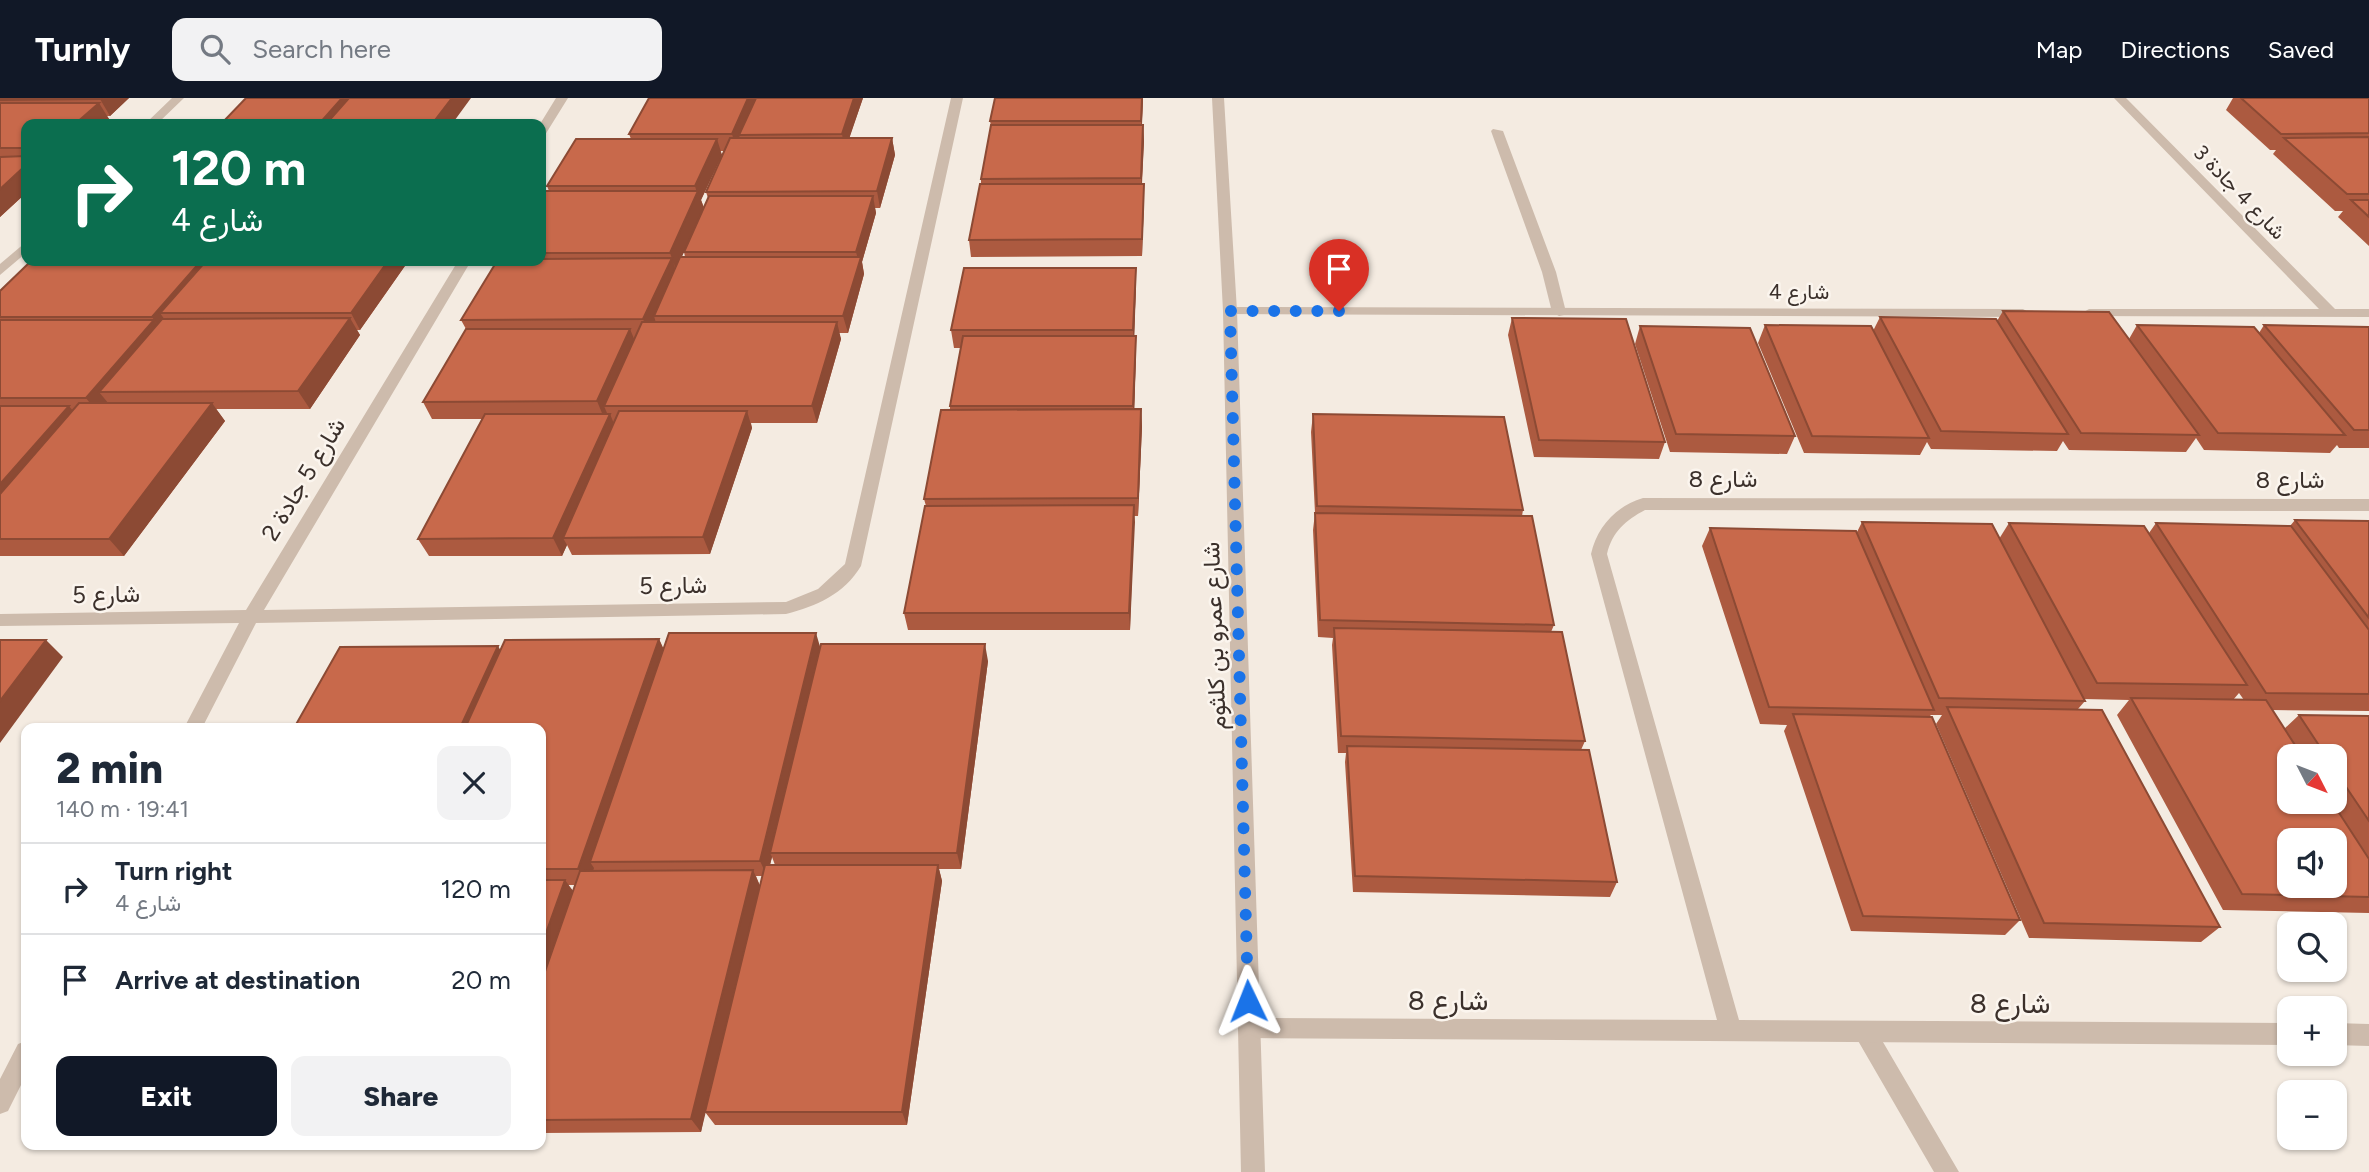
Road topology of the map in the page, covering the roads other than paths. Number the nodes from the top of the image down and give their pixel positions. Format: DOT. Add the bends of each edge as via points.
graph roads {
  1 [pos="177,98"];
  2 [pos="562,98"];
  3 [pos="957,98"];
  4 [pos="1219,98"];
  5 [pos="2120,98"];
  6 [pos="156,119"];
  7 [pos="546,125"];
  8 [pos="1497,131"];
  9 [pos="21,251"];
  10 [pos="461,266"];
  11 [pos="0,271"];
  12 [pos="1230,311"];
  13 [pos="1559,312"];
  14 [pos="2042,313"];
  15 [pos="2070,313"];
  16 [pos="2369,313"];
  17 [pos="2332,314"];
  18 [pos="2369,505"];
  19 [pos="251,616"];
  20 [pos="0,620"];
  21 [pos="196,723"];
  22 [pos="1249,1028"];
  23 [pos="1731,1031"];
  24 [pos="1865,1032"];
  25 [pos="2277,1034"];
  26 [pos="2347,1034"];
  27 [pos="2369,1035"];
  28 [pos="21,1062"];
  29 [pos="0,1103"];
  30 [pos="1253,1172"];
  31 [pos="1947,1172"];
  1 -- 6 [label="street"];
  2 -- 7 [label="street"];
  3 -- 19 [label="street, شارع 5" via="853,566 829,594 786,608"];
  4 -- 12 [label="street, شارع عمرو بن كلثوم"];
  5 -- 17 [label="street, شارع 4 جادة 3"];
  8 -- 13 [label="street" via="1549,272"];
  9 -- 11 [label="street"];
  10 -- 19 [label="street, شارع 5 جادة 2"];
  12 -- 13 [label="street, شارع 4"];
  12 -- 22 [label="street, شارع عمرو بن كلثوم"];
  13 -- 14 [label="street, شارع 4"];
  15 -- 17 [label="street"];
  16 -- 17 [label="street"];
  18 -- 23 [label="street, شارع 8" via="1643,504 1626,513 1601,540 1599,554"];
  19 -- 20 [label="street, شارع 5"];
  19 -- 21 [label="street, شارع 5 جادة 2"];
  22 -- 23 [label="street, شارع 8"];
  22 -- 30 [label="street, شارع عمرو بن كلثوم"];
  23 -- 24 [label="street, شارع 8"];
  24 -- 25 [label="street, شارع 8"];
  24 -- 31 [label="street"];
  26 -- 27 [label="street"];
  28 -- 29 [label="street"];
}
